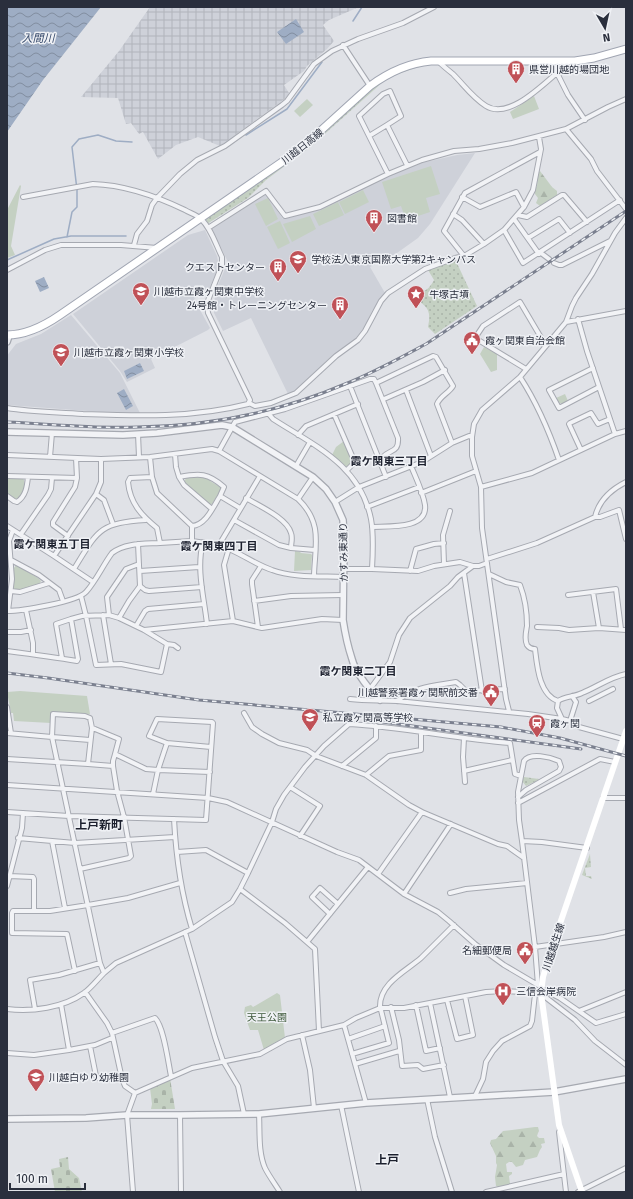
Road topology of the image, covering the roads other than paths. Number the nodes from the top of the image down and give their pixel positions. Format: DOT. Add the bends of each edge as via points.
graph roads {
  1 [pos="434,7"];
  2 [pos="343,45"];
  3 [pos="626,49"];
  4 [pos="569,60"];
  5 [pos="439,61"];
  6 [pos="557,73"];
  7 [pos="370,86"];
  8 [pos="626,100"];
  9 [pos="585,120"];
  10 [pos="387,125"];
  11 [pos="566,130"];
  12 [pos="369,136"];
  13 [pos="539,137"];
  14 [pos="540,152"];
  15 [pos="407,166"];
  16 [pos="388,174"];
  17 [pos="23,197"];
  18 [pos="157,198"];
  19 [pos="462,198"];
  20 [pos="620,200"];
  21 [pos="524,207"];
  22 [pos="626,208"];
  23 [pos="453,214"];
  24 [pos="518,215"];
  25 [pos="201,218"];
  26 [pos="626,218"];
  27 [pos="514,220"];
  28 [pos="586,222"];
  29 [pos="208,228"];
  30 [pos="504,230"];
  31 [pos="570,234"];
  32 [pos="528,238"];
  33 [pos="610,241"];
  34 [pos="484,244"];
  35 [pos="134,245"];
  36 [pos="158,248"];
  37 [pos="540,253"];
  38 [pos="464,256"];
  39 [pos="549,259"];
  40 [pos="554,263"];
  41 [pos="7,270"];
  42 [pos="626,311"];
  43 [pos="578,319"];
  44 [pos="566,322"];
  45 [pos="8,338"];
  46 [pos="546,346"];
  47 [pos="593,368"];
  48 [pos="526,369"];
  49 [pos="445,370"];
  50 [pos="520,377"];
  51 [pos="376,383"];
  52 [pos="350,386"];
  53 [pos="599,387"];
  54 [pos="406,390"];
  55 [pos="384,399"];
  56 [pos="249,403"];
  57 [pos="358,404"];
  58 [pos="7,408"];
  59 [pos="268,413"];
  60 [pos="334,414"];
  61 [pos="610,419"];
  62 [pos="232,427"];
  63 [pos="626,431"];
  64 [pos="7,432"];
  65 [pos="52,434"];
  66 [pos="138,434"];
  67 [pos="615,434"];
  68 [pos="298,435"];
  69 [pos="472,437"];
  70 [pos="310,442"];
  71 [pos="452,443"];
  72 [pos="581,450"];
  73 [pos="218,451"];
  74 [pos="175,454"];
  75 [pos="7,455"];
  76 [pos="431,456"];
  77 [pos="50,457"];
  78 [pos="76,458"];
  79 [pos="139,458"];
  80 [pos="150,458"];
  81 [pos="101,459"];
  82 [pos="559,460"];
  83 [pos="380,463"];
  84 [pos="296,466"];
  85 [pos="411,466"];
  86 [pos="346,470"];
  87 [pos="476,471"];
  88 [pos="7,476"];
  89 [pos="260,476"];
  90 [pos="386,476"];
  91 [pos="28,477"];
  92 [pos="152,477"];
  93 [pos="179,477"];
  94 [pos="313,477"];
  95 [pos="52,478"];
  96 [pos="77,478"];
  97 [pos="626,482"];
  98 [pos="359,487"];
  99 [pos="419,487"];
  100 [pos="481,488"];
  101 [pos="421,493"];
  102 [pos="96,494"];
  103 [pos="7,496"];
  104 [pos="220,496"];
  105 [pos="246,498"];
  106 [pos="298,500"];
  107 [pos="335,502"];
  108 [pos="367,507"];
  109 [pos="240,508"];
  110 [pos="212,509"];
  111 [pos="450,511"];
  112 [pos="595,517"];
  113 [pos="146,520"];
  114 [pos="234,520"];
  115 [pos="113,524"];
  116 [pos="7,526"];
  117 [pos="192,526"];
  118 [pos="372,527"];
  119 [pos="13,530"];
  120 [pos="21,534"];
  121 [pos="68,536"];
  122 [pos="626,539"];
  123 [pos="192,541"];
  124 [pos="160,542"];
  125 [pos="203,542"];
  126 [pos="444,543"];
  127 [pos="138,544"];
  128 [pos="219,545"];
  129 [pos="229,548"];
  130 [pos="290,548"];
  131 [pos="315,550"];
  132 [pos="54,556"];
  133 [pos="11,560"];
  134 [pos="487,561"];
  135 [pos="139,564"];
  136 [pos="444,564"];
  137 [pos="261,566"];
  138 [pos="473,566"];
  139 [pos="199,567"];
  140 [pos="74,569"];
  141 [pos="344,569"];
  142 [pos="372,569"];
  143 [pos="140,571"];
  144 [pos="410,571"];
  145 [pos="464,573"];
  146 [pos="489,574"];
  147 [pos="314,575"];
  148 [pos="343,577"];
  149 [pos="93,582"];
  150 [pos="49,583"];
  151 [pos="140,586"];
  152 [pos="202,587"];
  153 [pos="11,591"];
  154 [pos="593,592"];
  155 [pos="343,595"];
  156 [pos="568,595"];
  157 [pos="81,596"];
  158 [pos="63,601"];
  159 [pos="254,602"];
  160 [pos="204,604"];
  161 [pos="26,610"];
  162 [pos="8,611"];
  163 [pos="103,615"];
  164 [pos="109,615"];
  165 [pos="86,616"];
  166 [pos="119,618"];
  167 [pos="71,619"];
  168 [pos="343,620"];
  169 [pos="233,621"];
  170 [pos="207,624"];
  171 [pos="136,626"];
  172 [pos="258,627"];
  173 [pos="537,627"];
  174 [pos="599,628"];
  175 [pos="621,629"];
  176 [pos="31,630"];
  177 [pos="144,630"];
  178 [pos="626,630"];
  179 [pos="7,632"];
  180 [pos="167,644"];
  181 [pos="178,648"];
  182 [pos="7,650"];
  183 [pos="33,654"];
  184 [pos="62,658"];
  185 [pos="111,664"];
  186 [pos="626,674"];
  187 [pos="370,689"];
  188 [pos="505,689"];
  189 [pos="613,689"];
  190 [pos="482,690"];
  191 [pos="572,696"];
  192 [pos="350,700"];
  193 [pos="380,700"];
  194 [pos="558,700"];
  195 [pos="398,701"];
  196 [pos="589,701"];
  197 [pos="7,707"];
  198 [pos="509,712"];
  199 [pos="244,713"];
  200 [pos="562,719"];
  201 [pos="570,721"];
  202 [pos="376,726"];
  203 [pos="92,728"];
  204 [pos="626,731"];
  205 [pos="421,732"];
  206 [pos="9,733"];
  207 [pos="52,736"];
  208 [pos="464,738"];
  209 [pos="623,738"];
  210 [pos="90,740"];
  211 [pos="167,743"];
  212 [pos="211,747"];
  213 [pos="115,754"];
  214 [pos="316,756"];
  215 [pos="7,759"];
  216 [pos="512,760"];
  217 [pos="57,762"];
  218 [pos="615,762"];
  219 [pos="88,764"];
  220 [pos="113,766"];
  221 [pos="342,766"];
  222 [pos="158,770"];
  223 [pos="464,771"];
  224 [pos="210,772"];
  225 [pos="366,775"];
  226 [pos="521,776"];
  227 [pos="465,782"];
  228 [pos="7,785"];
  229 [pos="290,787"];
  230 [pos="63,789"];
  231 [pos="117,791"];
  232 [pos="153,794"];
  233 [pos="518,797"];
  234 [pos="208,798"];
  235 [pos="603,798"];
  236 [pos="626,798"];
  237 [pos="518,803"];
  238 [pos="7,812"];
  239 [pos="422,812"];
  240 [pos="23,813"];
  241 [pos="69,816"];
  242 [pos="124,817"];
  243 [pos="174,819"];
  244 [pos="272,822"];
  245 [pos="451,824"];
  246 [pos="300,836"];
  247 [pos="175,837"];
  248 [pos="18,838"];
  249 [pos="128,840"];
  250 [pos="52,841"];
  251 [pos="522,841"];
  252 [pos="75,843"];
  253 [pos="587,848"];
  254 [pos="177,852"];
  255 [pos="524,858"];
  256 [pos="368,867"];
  257 [pos="80,869"];
  258 [pos="248,873"];
  259 [pos="378,874"];
  260 [pos="9,876"];
  261 [pos="180,883"];
  262 [pos="527,883"];
  263 [pos="7,886"];
  264 [pos="240,889"];
  265 [pos="450,893"];
  266 [pos="404,894"];
  267 [pos="338,904"];
  268 [pos="88,905"];
  269 [pos="65,908"];
  270 [pos="34,910"];
  271 [pos="330,914"];
  272 [pos="454,925"];
  273 [pos="192,929"];
  274 [pos="184,932"];
  275 [pos="626,932"];
  276 [pos="307,942"];
  277 [pos="553,944"];
  278 [pos="536,947"];
  279 [pos="100,963"];
  280 [pos="75,971"];
  281 [pos="104,973"];
  282 [pos="539,990"];
  283 [pos="85,992"];
  284 [pos="626,992"];
  285 [pos="465,996"];
  286 [pos="447,1000"];
  287 [pos="430,1002"];
  288 [pos="61,1004"];
  289 [pos="416,1005"];
  290 [pos="391,1007"];
  291 [pos="380,1008"];
  292 [pos="7,1009"];
  293 [pos="35,1009"];
  294 [pos="579,1011"];
  295 [pos="626,1014"];
  296 [pos="344,1025"];
  297 [pos="385,1026"];
  298 [pos="319,1031"];
  299 [pos="112,1033"];
  300 [pos="302,1035"];
  301 [pos="112,1038"];
  302 [pos="348,1039"];
  303 [pos="90,1046"];
  304 [pos="440,1048"];
  305 [pos="69,1050"];
  306 [pos="399,1051"];
  307 [pos="7,1054"];
  308 [pos="352,1054"];
  309 [pos="223,1061"];
  310 [pos="355,1064"];
  311 [pos="444,1065"];
  312 [pos="626,1065"];
  313 [pos="171,1076"];
  314 [pos="122,1077"];
  315 [pos="626,1079"];
  316 [pos="135,1092"];
  317 [pos="554,1092"];
  318 [pos="475,1096"];
  319 [pos="450,1097"];
  320 [pos="427,1099"];
  321 [pos="366,1103"];
  322 [pos="341,1105"];
  323 [pos="314,1108"];
  324 [pos="180,1114"];
  325 [pos="244,1114"];
  326 [pos="259,1114"];
  327 [pos="127,1116"];
  328 [pos="7,1119"];
  329 [pos="559,1125"];
  330 [pos="626,1168"];
  331 [pos="564,1174"];
  332 [pos="580,1191"];
  333 [pos="133,1192"];
  334 [pos="181,1192"];
  335 [pos="280,1192"];
  336 [pos="359,1192"];
  337 [pos="452,1192"];
  338 [pos="486,1192"];
  339 [pos="566,1192"];
  1 -- 2 [label="street" via="403,23"];
  2 -- 7 [label="street"];
  2 -- 18 [label="street" via="314,64 287,101 225,146 197,160"];
  3 -- 4 [label="main road, 川越日高線" via="594,58"];
  4 -- 5 [label="main road, 川越日高線"];
  4 -- 6 [label="street"];
  5 -- 6 [label="street" via="469,93 494,109 505,109 519,103"];
  5 -- 7 [label="main road, 川越日高線" via="402,67"];
  6 -- 9 [label="street"];
  7 -- 25 [label="main road, 川越日高線" via="306,144"];
  8 -- 9 [label="street"];
  9 -- 11 [label="street"];
  10 -- 12 [label="street"];
  10 -- 12 [label="street" via="401,116 390,91 383,94 359,116"];
  10 -- 15 [label="street"];
  11 -- 13 [label="street"];
  11 -- 20 [label="street" via="591,159 597,171"];
  12 -- 16 [label="street"];
  13 -- 14 [label="street"];
  13 -- 15 [label="street" via="479,149 454,151"];
  14 -- 19 [label="street" via="470,190"];
  14 -- 21 [label="street" via="533,190"];
  15 -- 16 [label="street"];
  16 -- 29 [label="street" via="320,207 285,216 266,191"];
  17 -- 18 [label="street" via="93,184 138,191"];
  18 -- 25 [label="street"];
  18 -- 35 [label="street" via="147,221 137,234"];
  19 -- 21 [label="street" via="480,207 516,192"];
  19 -- 23 [label="street"];
  20 -- 22 [label="street"];
  20 -- 28 [label="street"];
  21 -- 24 [label="street"];
  23 -- 34 [label="street"];
  23 -- 38 [label="street" via="444,231"];
  24 -- 27 [label="street"];
  24 -- 28 [label="street" via="527,218 564,195"];
  25 -- 29 [label="street"];
  25 -- 36 [label="main road, 川越日高線"];
  26 -- 33 [label="street"];
  27 -- 30 [label="street"];
  27 -- 32 [label="street"];
  28 -- 31 [label="street"];
  29 -- 56 [label="street" via="222,257 222,265 206,304 208,313 250,400"];
  30 -- 34 [label="street"];
  30 -- 37 [label="street" via="523,264"];
  31 -- 32 [label="street" via="559,219"];
  31 -- 37 [label="street"];
  32 -- 37 [label="street"];
  33 -- 40 [label="street" via="562,264"];
  33 -- 44 [label="street" via="572,306"];
  34 -- 38 [label="street"];
  35 -- 36 [label="street"];
  35 -- 41 [label="street" via="61,245 45,250"];
  36 -- 45 [label="main road, 川越日高線" via="50,322"];
  37 -- 39 [label="street"];
  38 -- 56 [label="street" via="425,269 388,293 358,340 336,356 296,393 271,403 255,406"];
  42 -- 43 [label="street"];
  43 -- 44 [label="street"];
  43 -- 47 [label="street"];
  44 -- 46 [label="street"];
  46 -- 48 [label="street"];
  46 -- 48 [label="street" via="520,302 483,326 476,338"];
  47 -- 53 [label="street"];
  47 -- 53 [label="street" via="550,390 559,408"];
  48 -- 50 [label="street"];
  49 -- 51 [label="street" via="433,356"];
  49 -- 54 [label="street"];
  49 -- 71 [label="street" via="453,386 437,404"];
  50 -- 69 [label="street" via="482,410 474,424"];
  50 -- 82 [label="street" via="531,394"];
  51 -- 52 [label="street" via="374,379 370,379"];
  51 -- 55 [label="street"];
  52 -- 57 [label="street"];
  52 -- 59 [label="street"];
  53 -- 61 [label="street"];
  54 -- 55 [label="street"];
  54 -- 76 [label="street"];
  55 -- 83 [label="street" via="398,444 395,450 382,457"];
  56 -- 58 [label="street" via="219,410 147,416"];
  57 -- 60 [label="street"];
  57 -- 83 [label="street"];
  59 -- 62 [label="street" via="235,422"];
  59 -- 68 [label="street"];
  60 -- 68 [label="street" via="306,426"];
  60 -- 86 [label="street" via="353,458 353,464"];
  61 -- 67 [label="street"];
  61 -- 72 [label="street" via="598,424 591,413 569,424"];
  62 -- 66 [label="street, かすみ東通り" via="222,425"];
  62 -- 73 [label="street"];
  62 -- 84 [label="street, かすみ東通り"];
  63 -- 67 [label="street"];
  64 -- 65 [label="street, かすみ東通り"];
  65 -- 66 [label="street, かすみ東通り"];
  65 -- 77 [label="street"];
  66 -- 79 [label="street"];
  67 -- 72 [label="street"];
  68 -- 70 [label="street"];
  69 -- 71 [label="street"];
  69 -- 87 [label="street" via="472,456"];
  70 -- 84 [label="street"];
  70 -- 86 [label="street"];
  71 -- 76 [label="street"];
  72 -- 82 [label="street"];
  73 -- 74 [label="street"];
  73 -- 89 [label="street"];
  74 -- 80 [label="street"];
  74 -- 93 [label="street"];
  75 -- 77 [label="street"];
  76 -- 85 [label="street"];
  77 -- 78 [label="street"];
  78 -- 81 [label="street"];
  78 -- 96 [label="street"];
  79 -- 80 [label="street"];
  79 -- 81 [label="street"];
  80 -- 92 [label="street"];
  81 -- 102 [label="street" via="101,482"];
  82 -- 100 [label="street" via="532,473"];
  83 -- 90 [label="street"];
  84 -- 94 [label="street, かすみ東通り"];
  85 -- 90 [label="street"];
  85 -- 99 [label="street"];
  86 -- 98 [label="street"];
  87 -- 100 [label="street"];
  87 -- 101 [label="street"];
  88 -- 91 [label="street"];
  89 -- 105 [label="street"];
  89 -- 106 [label="street"];
  90 -- 98 [label="street"];
  91 -- 95 [label="street"];
  91 -- 103 [label="street" via="20,500 17,502"];
  92 -- 113 [label="street" via="130,478 128,482 134,506"];
  92 -- 117 [label="street" via="157,493"];
  93 -- 104 [label="street" via="207,475 224,487"];
  93 -- 110 [label="street" via="184,485"];
  94 -- 106 [label="street"];
  94 -- 107 [label="street, かすみ東通り"];
  95 -- 96 [label="street"];
  95 -- 120 [label="street" via="48,496"];
  96 -- 121 [label="street" via="72,494 52,525"];
  97 -- 112 [label="street" via="601,503"];
  98 -- 107 [label="street"];
  98 -- 108 [label="street"];
  99 -- 101 [label="street"];
  99 -- 108 [label="street"];
  100 -- 134 [label="street"];
  101 -- 118 [label="street" via="425,506 418,521 409,525"];
  102 -- 115 [label="street" via="104,500"];
  102 -- 121 [label="street"];
  104 -- 109 [label="street"];
  104 -- 110 [label="street"];
  105 -- 109 [label="street"];
  105 -- 130 [label="street" via="280,518 288,527 292,539"];
  106 -- 131 [label="street" via="305,506 316,527"];
  107 -- 141 [label="street, かすみ東通り" via="343,520"];
  108 -- 118 [label="street"];
  109 -- 114 [label="street"];
  110 -- 117 [label="street" via="202,523"];
  111 -- 126 [label="street" via="443,535"];
  112 -- 122 [label="street" via="619,510"];
  112 -- 134 [label="street" via="537,543"];
  113 -- 115 [label="street"];
  113 -- 124 [label="street" via="157,528"];
  114 -- 128 [label="street"];
  114 -- 130 [label="street" via="279,545"];
  115 -- 140 [label="street" via="97,534"];
  116 -- 119 [label="street"];
  117 -- 123 [label="street"];
  118 -- 142 [label="street"];
  119 -- 120 [label="street"];
  119 -- 133 [label="street" via="9,541"];
  120 -- 132 [label="street"];
  121 -- 132 [label="street"];
  123 -- 124 [label="street"];
  123 -- 125 [label="street"];
  124 -- 127 [label="street"];
  125 -- 128 [label="street"];
  125 -- 139 [label="street"];
  126 -- 136 [label="street"];
  126 -- 144 [label="street" via="416,549"];
  127 -- 135 [label="street"];
  127 -- 149 [label="street" via="121,546 112,553"];
  128 -- 129 [label="street"];
  129 -- 137 [label="street"];
  129 -- 169 [label="street" via="224,565"];
  130 -- 131 [label="street"];
  131 -- 147 [label="street"];
  132 -- 140 [label="street"];
  133 -- 150 [label="street"];
  133 -- 153 [label="street"];
  134 -- 138 [label="street" via="479,566"];
  134 -- 146 [label="street"];
  135 -- 143 [label="street"];
  135 -- 164 [label="street" via="126,569 107,597"];
  136 -- 138 [label="street" via="460,562"];
  136 -- 144 [label="street"];
  137 -- 147 [label="street" via="284,573"];
  137 -- 159 [label="street" via="252,580"];
  138 -- 145 [label="street"];
  139 -- 143 [label="street"];
  139 -- 152 [label="street"];
  140 -- 149 [label="street"];
  141 -- 142 [label="street"];
  141 -- 148 [label="street, かすみ東通り"];
  142 -- 144 [label="street"];
  143 -- 151 [label="street"];
  145 -- 187 [label="street" via="410,618 399,635 390,662"];
  145 -- 190 [label="street"];
  146 -- 188 [label="street"];
  146 -- 194 [label="street" via="520,585 525,604 527,644 535,649 543,688 553,699"];
  147 -- 148 [label="street"];
  148 -- 155 [label="street, かすみ東通り"];
  149 -- 157 [label="street"];
  150 -- 153 [label="street" via="20,592"];
  150 -- 158 [label="street" via="59,590"];
  151 -- 152 [label="street" via="150,591"];
  151 -- 166 [label="street"];
  152 -- 160 [label="street"];
  153 -- 162 [label="street"];
  154 -- 156 [label="street"];
  154 -- 174 [label="street"];
  154 -- 175 [label="street" via="616,589"];
  155 -- 159 [label="street" via="290,596"];
  155 -- 168 [label="street, かすみ東通り"];
  157 -- 158 [label="street"];
  157 -- 165 [label="street"];
  158 -- 161 [label="street"];
  159 -- 172 [label="street"];
  160 -- 170 [label="street"];
  160 -- 171 [label="street" via="148,609"];
  161 -- 162 [label="street"];
  161 -- 176 [label="street"];
  163 -- 164 [label="street"];
  163 -- 165 [label="street"];
  163 -- 185 [label="street"];
  164 -- 166 [label="street"];
  165 -- 167 [label="street"];
  165 -- 185 [label="street" via="96,665"];
  166 -- 171 [label="street"];
  167 -- 184 [label="street" via="56,624"];
  167 -- 184 [label="street" via="78,659 77,661"];
  168 -- 172 [label="street" via="322,619"];
  168 -- 187 [label="street, かすみ東通り" via="352,661"];
  169 -- 170 [label="street"];
  169 -- 172 [label="street"];
  170 -- 177 [label="street"];
  171 -- 177 [label="street"];
  173 -- 174 [label="street" via="570,630"];
  174 -- 175 [label="street"];
  175 -- 178 [label="street"];
  176 -- 179 [label="street"];
  176 -- 183 [label="street"];
  177 -- 180 [label="street"];
  180 -- 181 [label="street"];
  180 -- 185 [label="street" via="161,672"];
  182 -- 183 [label="street"];
  183 -- 184 [label="street"];
  186 -- 191 [label="street"];
  187 -- 193 [label="street, かすみ東通り"];
  188 -- 190 [label="street"];
  188 -- 198 [label="street"];
  189 -- 196 [label="street"];
  190 -- 195 [label="street" via="466,691 456,682 419,689"];
  191 -- 194 [label="street"];
  191 -- 201 [label="street" via="576,702"];
  192 -- 193 [label="street"];
  193 -- 195 [label="street"];
  194 -- 200 [label="street" via="557,708"];
  195 -- 198 [label="street"];
  197 -- 206 [label="street"];
  198 -- 200 [label="street"];
  199 -- 214 [label="street" via="252,727 262,734 280,743 307,750"];
  200 -- 201 [label="street"];
  201 -- 209 [label="street" via="579,727"];
  202 -- 205 [label="street"];
  202 -- 214 [label="street" via="349,724"];
  202 -- 221 [label="street" via="376,738"];
  203 -- 207 [label="street" via="90,718 85,716 53,714"];
  203 -- 210 [label="street"];
  203 -- 213 [label="street" via="119,739"];
  204 -- 209 [label="main road, 川越越生線"];
  205 -- 208 [label="street"];
  205 -- 225 [label="street" via="421,750 389,756"];
  206 -- 207 [label="street"];
  207 -- 210 [label="street"];
  207 -- 217 [label="street"];
  208 -- 216 [label="street" via="510,743"];
  208 -- 223 [label="street"];
  209 -- 218 [label="main road, 川越越生線"];
  210 -- 219 [label="street"];
  211 -- 212 [label="street"];
  211 -- 212 [label="street" via="149,736 157,719 212,722"];
  211 -- 222 [label="street"];
  212 -- 224 [label="street"];
  213 -- 220 [label="street"];
  213 -- 222 [label="street" via="146,769"];
  214 -- 221 [label="street"];
  214 -- 229 [label="street" via="305,766"];
  215 -- 217 [label="street"];
  216 -- 223 [label="street"];
  216 -- 226 [label="street" via="515,774"];
  217 -- 219 [label="street"];
  217 -- 230 [label="street"];
  218 -- 235 [label="main road, 川越越生線"];
  218 -- 237 [label="street" via="600,759"];
  219 -- 220 [label="street"];
  220 -- 231 [label="street"];
  221 -- 225 [label="street"];
  222 -- 224 [label="street"];
  222 -- 232 [label="street"];
  223 -- 227 [label="street"];
  224 -- 234 [label="street"];
  225 -- 239 [label="street"];
  226 -- 233 [label="street"];
  226 -- 233 [label="street" via="524,761 532,756 559,761 561,767 560,771"];
  228 -- 230 [label="street"];
  229 -- 244 [label="street" via="276,809"];
  229 -- 246 [label="street" via="320,806"];
  230 -- 231 [label="street"];
  230 -- 241 [label="street"];
  231 -- 232 [label="street"];
  231 -- 242 [label="street"];
  232 -- 234 [label="street"];
  233 -- 237 [label="street"];
  234 -- 243 [label="street" via="206,820"];
  234 -- 244 [label="street" via="227,802"];
  235 -- 236 [label="street"];
  235 -- 253 [label="main road, 川越越生線"];
  237 -- 251 [label="street"];
  238 -- 240 [label="street"];
  239 -- 245 [label="street"];
  239 -- 259 [label="street"];
  240 -- 241 [label="street"];
  240 -- 248 [label="street"];
  241 -- 242 [label="street"];
  241 -- 252 [label="street"];
  242 -- 243 [label="street"];
  242 -- 249 [label="street"];
  243 -- 247 [label="street"];
  244 -- 246 [label="street"];
  244 -- 258 [label="street"];
  245 -- 255 [label="street" via="507,846"];
  245 -- 266 [label="street"];
  246 -- 256 [label="street" via="357,859"];
  247 -- 249 [label="street"];
  247 -- 254 [label="street"];
  248 -- 250 [label="street"];
  248 -- 260 [label="street"];
  249 -- 252 [label="street"];
  249 -- 257 [label="street" via="131,856 128,858"];
  250 -- 252 [label="street"];
  250 -- 269 [label="street"];
  251 -- 253 [label="street"];
  251 -- 255 [label="street"];
  252 -- 257 [label="street"];
  253 -- 277 [label="main road, 川越越生線"];
  254 -- 258 [label="street" via="206,850"];
  254 -- 261 [label="street"];
  255 -- 262 [label="street"];
  256 -- 259 [label="street"];
  256 -- 267 [label="street"];
  257 -- 268 [label="street"];
  258 -- 264 [label="street"];
  259 -- 266 [label="street"];
  260 -- 263 [label="street"];
  260 -- 270 [label="street" via="33,877"];
  261 -- 268 [label="street" via="128,898"];
  261 -- 273 [label="street"];
  262 -- 265 [label="street"];
  262 -- 278 [label="street"];
  264 -- 273 [label="street" via="232,902"];
  264 -- 276 [label="street"];
  266 -- 272 [label="street" via="438,912"];
  267 -- 271 [label="street"];
  267 -- 271 [label="street" via="320,888 312,897"];
  268 -- 269 [label="street"];
  268 -- 279 [label="street"];
  269 -- 270 [label="street" via="50,911"];
  270 -- 280 [label="street" via="13,911 12,933 67,934"];
  271 -- 276 [label="street"];
  272 -- 282 [label="street" via="475,944"];
  272 -- 291 [label="street" via="420,959 397,976 384,992"];
  273 -- 274 [label="street"];
  274 -- 281 [label="street" via="116,963"];
  274 -- 309 [label="street"];
  275 -- 277 [label="street"];
  276 -- 298 [label="street" via="315,949"];
  277 -- 278 [label="street"];
  277 -- 282 [label="main road, 川越越生線"];
  278 -- 282 [label="street"];
  279 -- 280 [label="street"];
  279 -- 281 [label="street"];
  280 -- 293 [label="street" via="30,980"];
  281 -- 283 [label="street"];
  282 -- 285 [label="street"];
  282 -- 294 [label="street"];
  282 -- 312 [label="street" via="575,1020 595,1041"];
  282 -- 317 [label="main road, 川越越生線"];
  282 -- 318 [label="street" via="530,1026 502,1041 493,1051 486,1062 483,1079"];
  283 -- 288 [label="street"];
  283 -- 299 [label="street"];
  284 -- 294 [label="street"];
  285 -- 286 [label="street"];
  285 -- 286 [label="street" via="473,1035 457,1040"];
  286 -- 287 [label="street"];
  287 -- 289 [label="street"];
  287 -- 304 [label="street"];
  288 -- 293 [label="street"];
  288 -- 305 [label="street"];
  289 -- 290 [label="street" via="404,1008"];
  289 -- 304 [label="street" via="426,1051"];
  290 -- 291 [label="street"];
  290 -- 306 [label="street"];
  291 -- 296 [label="street"];
  291 -- 297 [label="street"];
  292 -- 293 [label="street"];
  294 -- 295 [label="street" via="596,1023"];
  296 -- 298 [label="street"];
  296 -- 302 [label="street"];
  297 -- 302 [label="street"];
  297 -- 308 [label="street" via="388,1044"];
  298 -- 300 [label="street"];
  299 -- 301 [label="street"];
  299 -- 313 [label="street" via="155,1018 158,1020"];
  300 -- 309 [label="street" via="287,1039 260,1054"];
  300 -- 323 [label="street" via="310,1070"];
  301 -- 303 [label="street"];
  301 -- 314 [label="street"];
  302 -- 308 [label="street"];
  303 -- 305 [label="street"];
  303 -- 314 [label="street" via="97,1078"];
  304 -- 311 [label="street"];
  305 -- 307 [label="street" via="34,1055"];
  306 -- 310 [label="street"];
  306 -- 311 [label="street" via="403,1066 418,1064 423,1069"];
  308 -- 310 [label="street"];
  309 -- 313 [label="street"];
  309 -- 325 [label="street" via="238,1086"];
  310 -- 321 [label="street"];
  311 -- 319 [label="street"];
  313 -- 316 [label="street"];
  314 -- 316 [label="street" via="125,1086"];
  315 -- 317 [label="street"];
  316 -- 327 [label="street"];
  317 -- 318 [label="street"];
  317 -- 329 [label="main road, 川越越生線"];
  318 -- 319 [label="street"];
  319 -- 320 [label="street"];
  320 -- 321 [label="street"];
  320 -- 337 [label="street" via="435,1137"];
  321 -- 322 [label="street"];
  322 -- 323 [label="street"];
  322 -- 336 [label="street"];
  323 -- 326 [label="street"];
  324 -- 325 [label="street"];
  324 -- 327 [label="street"];
  324 -- 334 [label="street"];
  325 -- 326 [label="street"];
  326 -- 335 [label="street" via="262,1160"];
  327 -- 328 [label="street"];
  327 -- 333 [label="street"];
  329 -- 331 [label="street"];
  329 -- 332 [label="main road, 川越越生線"];
  330 -- 332 [label="street"];
  331 -- 338 [label="street"];
  331 -- 339 [label="street"];
}
